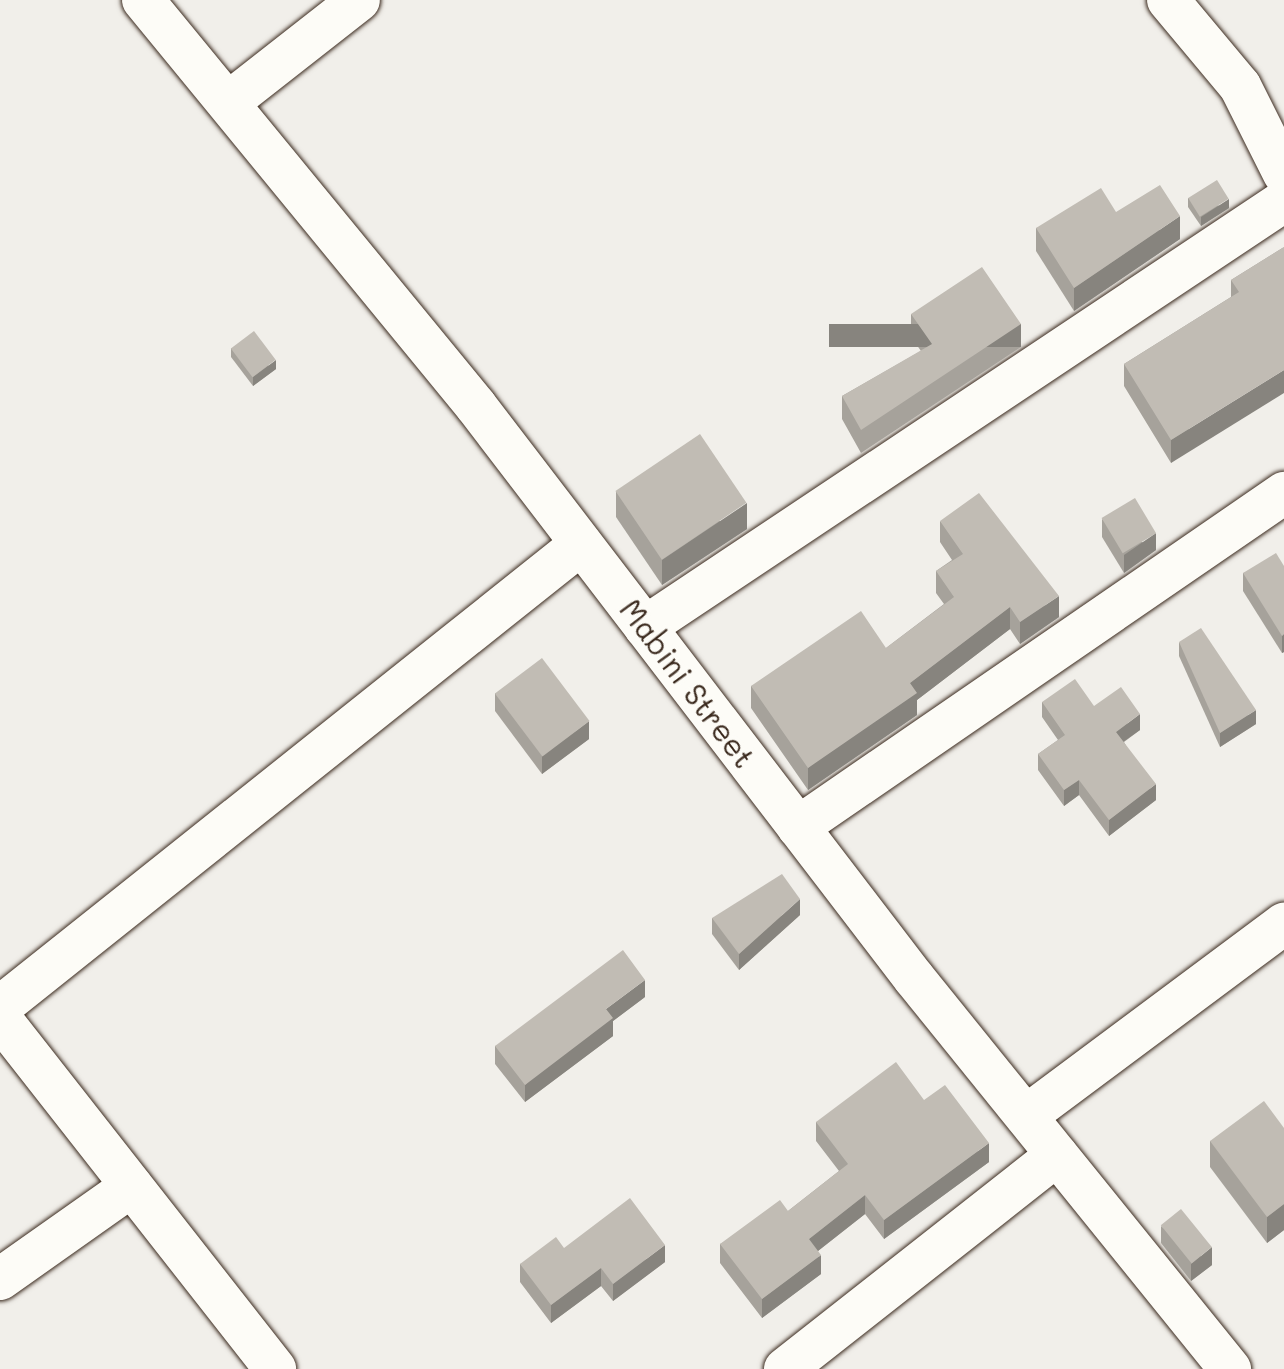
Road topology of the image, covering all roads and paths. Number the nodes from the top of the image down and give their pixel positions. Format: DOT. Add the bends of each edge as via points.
graph roads {
  1 [pos="143,0"];
  2 [pos="359,0"];
  3 [pos="1168,0"];
  4 [pos="229,102"];
  5 [pos="1284,174"];
  6 [pos="1284,200"];
  7 [pos="1284,494"];
  8 [pos="581,544"];
  9 [pos="644,627"];
  10 [pos="798,827"];
  11 [pos="1284,924"];
  12 [pos="0,1007"];
  13 [pos="0,1018"];
  14 [pos="1026,1116"];
  15 [pos="1057,1154"];
  16 [pos="132,1186"];
  17 [pos="0,1279"];
  18 [pos="275,1369"];
  19 [pos="786,1369"];
  20 [pos="1230,1369"];
  1 -- 4 [label="street, Mabini Street"];
  2 -- 4 [label="street"];
  3 -- 5 [label="street" via="1240,86"];
  4 -- 8 [label="street, Mabini Street"];
  6 -- 9 [label="street"];
  7 -- 10 [label="street"];
  8 -- 9 [label="street, Mabini Street"];
  8 -- 12 [label="street"];
  9 -- 10 [label="street, Mabini Street"];
  10 -- 14 [label="street, Mabini Street"];
  11 -- 14 [label="street"];
  13 -- 16 [label="street"];
  14 -- 15 [label="street, Mabini Street"];
  15 -- 19 [label="street"];
  15 -- 20 [label="street, Mabini Street"];
  16 -- 17 [label="street"];
  16 -- 18 [label="street"];
}
